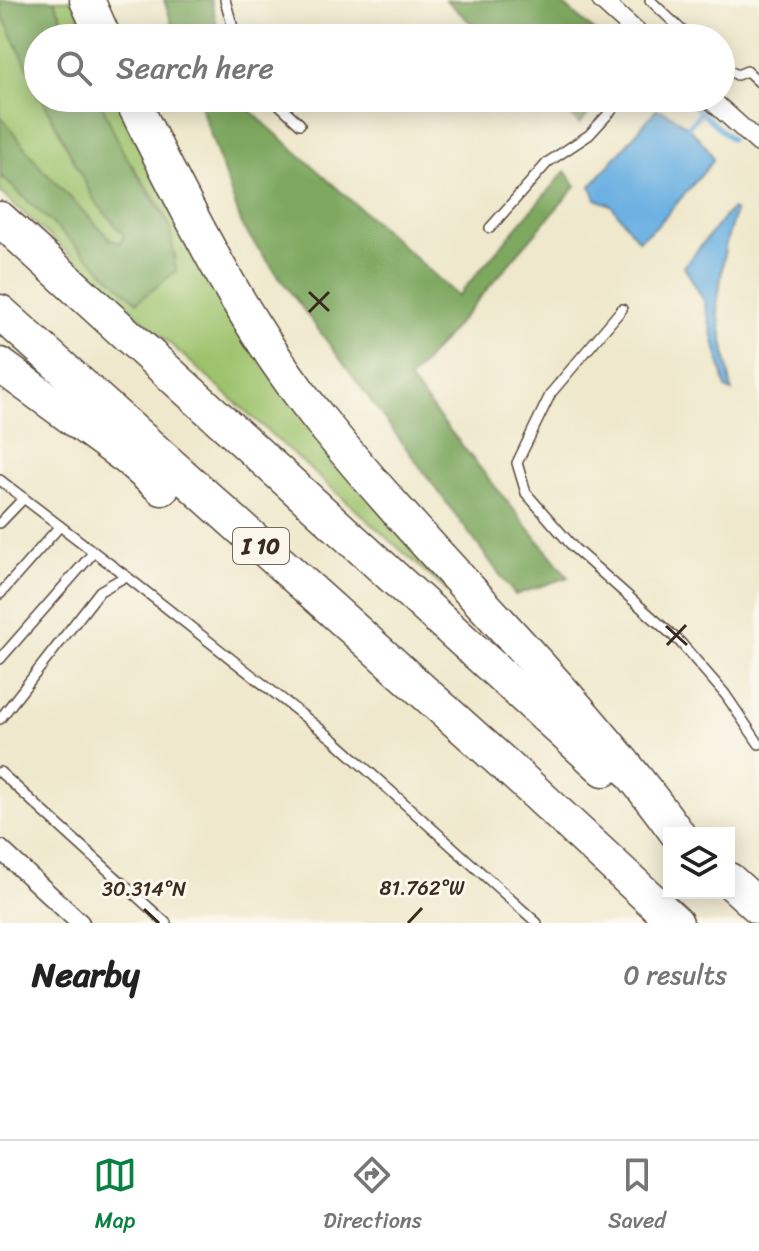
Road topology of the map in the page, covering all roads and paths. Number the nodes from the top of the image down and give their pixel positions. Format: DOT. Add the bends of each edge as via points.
graph roads {
  1 [pos="87,0"];
  2 [pos="100,0"];
  3 [pos="225,0"];
  4 [pos="601,0"];
  5 [pos="650,0"];
  6 [pos="98,24"];
  7 [pos="108,24"];
  8 [pos="232,24"];
  9 [pos="628,24"];
  10 [pos="675,24"];
  11 [pos="735,74"];
  12 [pos="759,82"];
  13 [pos="138,112"];
  14 [pos="287,112"];
  15 [pos="610,112"];
  16 [pos="727,112"];
  17 [pos="300,124"];
  18 [pos="757,136"];
  19 [pos="0,219"];
  20 [pos="490,228"];
  21 [pos="622,309"];
  22 [pos="0,312"];
  23 [pos="0,365"];
  24 [pos="0,480"];
  25 [pos="24,498"];
  26 [pos="0,523"];
  27 [pos="60,526"];
  28 [pos="94,552"];
  29 [pos="126,576"];
  30 [pos="0,594"];
  31 [pos="0,659"];
  32 [pos="0,719"];
  33 [pos="759,744"];
  34 [pos="0,772"];
  35 [pos="522,780"];
  36 [pos="670,827"];
  37 [pos="673,827"];
  38 [pos="0,849"];
  39 [pos="735,885"];
  40 [pos="759,907"];
  41 [pos="80,923"];
  42 [pos="166,923"];
  43 [pos="537,923"];
  44 [pos="676,923"];
  1 -- 6 [label="highway"];
  2 -- 7 [label="highway"];
  3 -- 8 [label="lane"];
  4 -- 9 [label="street"];
  5 -- 10 [label="lane"];
  11 -- 12 [label="lane" via="747,71"];
  13 -- 37 [label="highway" via="213,260 318,418 635,775"];
  14 -- 17 [label="lane"];
  15 -- 20 [label="lane" via="589,135 548,162"];
  16 -- 18 [label="street"];
  19 -- 36 [label="highway, I 10"];
  21 -- 33 [label="lane" via="551,393 517,463 526,493 574,548 680,642"];
  22 -- 35 [label="highway, I 10"];
  23 -- 35 [label="highway" via="129,459 360,663"];
  24 -- 25 [label="lane"];
  25 -- 26 [label="lane"];
  25 -- 27 [label="lane"];
  27 -- 28 [label="lane"];
  27 -- 30 [label="lane"];
  28 -- 29 [label="lane"];
  28 -- 31 [label="lane"];
  29 -- 32 [label="lane" via="100,591"];
  29 -- 43 [label="lane" via="334,740"];
  34 -- 42 [label="lane"];
  35 -- 44 [label="highway, I 10"];
  38 -- 41 [label="street"];
  39 -- 40 [label="highway"];
}
